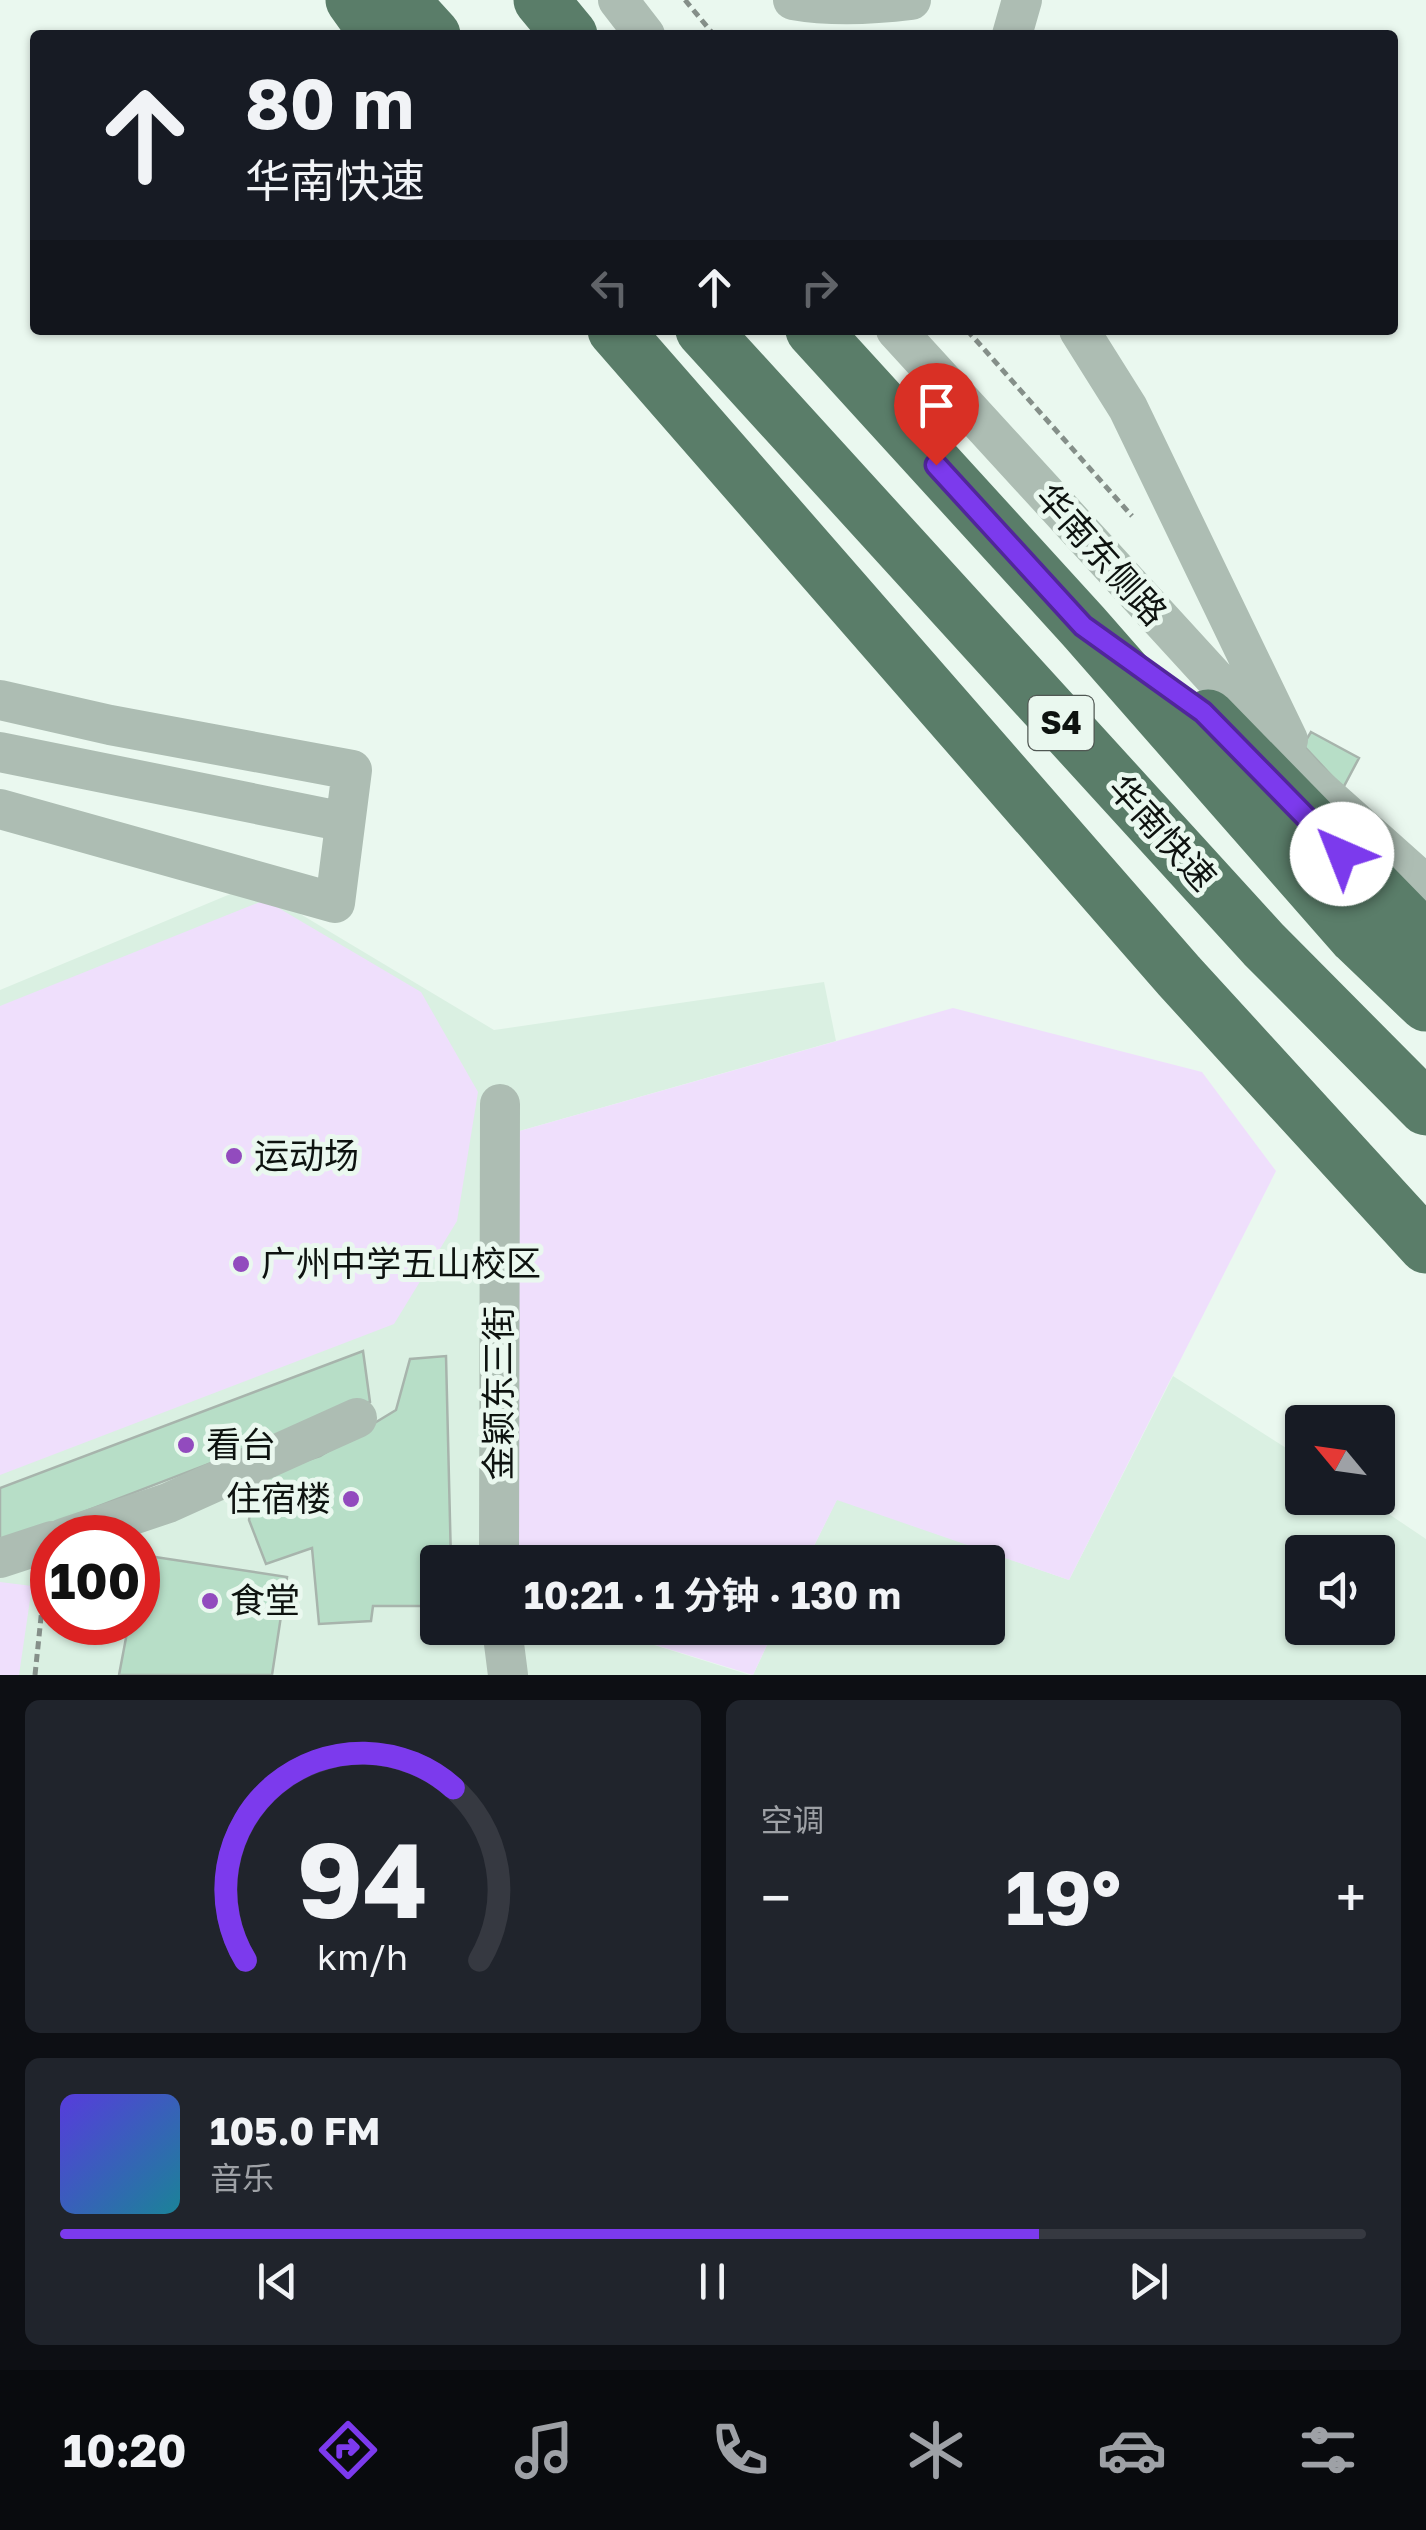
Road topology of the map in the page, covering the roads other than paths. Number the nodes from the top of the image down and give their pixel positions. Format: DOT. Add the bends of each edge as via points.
graph roads {
  1 [pos="353,0"];
  2 [pos="401,0"];
  3 [pos="541,0"];
  4 [pos="618,0"];
  5 [pos="793,0"];
  6 [pos="911,0"];
  7 [pos="1022,0"];
  8 [pos="875,13"];
  9 [pos="374,30"];
  10 [pos="428,30"];
  11 [pos="566,30"];
  12 [pos="641,30"];
  13 [pos="1013,30"];
  14 [pos="619,335"];
  15 [pos="708,335"];
  16 [pos="818,335"];
  17 [pos="901,335"];
  18 [pos="1083,335"];
  19 [pos="1083,626"];
  20 [pos="0,700"];
  21 [pos="0,752"];
  22 [pos="1307,780"];
  23 [pos="0,809"];
  24 [pos="346,822"];
  25 [pos="1426,885"];
  26 [pos="1426,940"];
  27 [pos="1426,1004"];
  28 [pos="500,1104"];
  29 [pos="1426,1108"];
  30 [pos="1426,1246"];
  31 [pos="358,1418"];
  32 [pos="131,1515"];
  33 [pos="499,1545"];
  34 [pos="30,1548"];
  35 [pos="0,1558"];
  36 [pos="504,1645"];
  37 [pos="508,1675"];
  1 -- 9 [label="highway"];
  2 -- 10 [label="highway"];
  3 -- 11 [label="highway"];
  4 -- 12 [label="street"];
  5 -- 8 [label="street"];
  6 -- 8 [label="street"];
  7 -- 13 [label="street"];
  14 -- 30 [label="highway" via="1179,976"];
  15 -- 29 [label="highway, 华南快速 / S4" via="1264,945"];
  16 -- 19 [label="highway, S4"];
  17 -- 22 [label="street, 华南东侧路"];
  18 -- 22 [label="street, 华南东侧路" via="1128,408"];
  19 -- 26 [label="highway" via="1203,712"];
  19 -- 27 [label="highway, S4" via="1356,937"];
  20 -- 24 [label="street" via="352,770"];
  21 -- 24 [label="street"];
  22 -- 25 [label="street, 华南东侧路"];
  23 -- 24 [label="street" via="336,903"];
  28 -- 33 [label="street, 金颖东三街"];
  31 -- 32 [label="street"];
  34 -- 35 [label="street"];
  36 -- 37 [label="street"];
}
